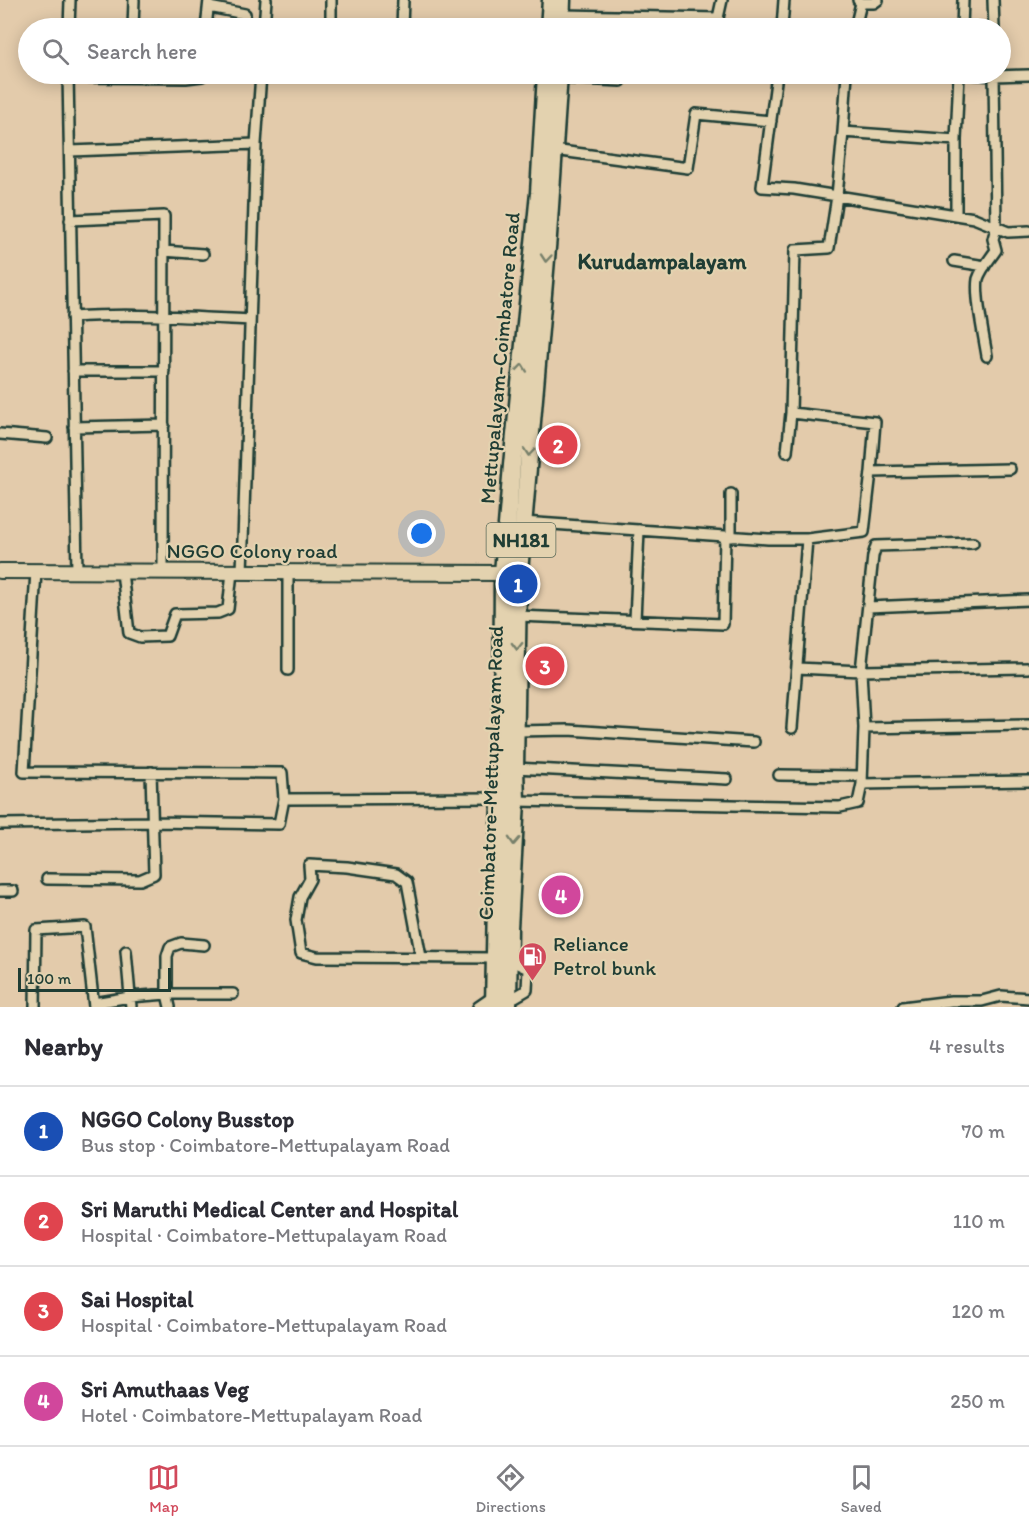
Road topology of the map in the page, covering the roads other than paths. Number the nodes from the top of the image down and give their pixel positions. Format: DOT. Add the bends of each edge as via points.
graph roads {
  1 [pos="70,0"];
  2 [pos="135,0"];
  3 [pos="266,0"];
  4 [pos="332,0"];
  5 [pos="403,0"];
  6 [pos="551,0"];
  7 [pos="722,0"];
  8 [pos="784,0"];
  9 [pos="878,0"];
  10 [pos="963,0"];
  11 [pos="993,0"];
  12 [pos="859,1"];
  13 [pos="209,4"];
  14 [pos="245,14"];
  15 [pos="562,14"];
  16 [pos="69,18"];
  17 [pos="134,18"];
  18 [pos="265,18"];
  19 [pos="331,18"];
  20 [pos="402,18"];
  21 [pos="550,18"];
  22 [pos="718,18"];
  23 [pos="783,18"];
  24 [pos="856,18"];
  25 [pos="962,18"];
  26 [pos="994,18"];
  27 [pos="1011,75"];
  28 [pos="1029,75"];
  29 [pos="68,84"];
  30 [pos="260,84"];
  31 [pos="553,84"];
  32 [pos="554,84"];
  33 [pos="776,84"];
  34 [pos="846,84"];
  35 [pos="959,84"];
  36 [pos="994,84"];
  37 [pos="771,121"];
  38 [pos="843,132"];
  39 [pos="956,140"];
  40 [pos="256,144"];
  41 [pos="554,150"];
  42 [pos="69,151"];
  43 [pos="837,196"];
  44 [pos="956,215"];
  45 [pos="70,220"];
  46 [pos="996,228"];
  47 [pos="1029,231"];
  48 [pos="164,251"];
  49 [pos="203,254"];
  50 [pos="954,261"];
  51 [pos="985,266"];
  52 [pos="164,316"];
  53 [pos="72,317"];
  54 [pos="250,320"];
  55 [pos="987,356"];
  56 [pos="73,371"];
  57 [pos="164,371"];
  58 [pos="791,413"];
  59 [pos="164,426"];
  60 [pos="74,427"];
  61 [pos="0,434"];
  62 [pos="47,438"];
  63 [pos="787,452"];
  64 [pos="1010,469"];
  65 [pos="870,472"];
  66 [pos="731,494"];
  67 [pos="523,522"];
  68 [pos="639,530"];
  69 [pos="728,537"];
  70 [pos="807,539"];
  71 [pos="973,543"];
  72 [pos="0,571"];
  73 [pos="36,571"];
  74 [pos="77,572"];
  75 [pos="122,572"];
  76 [pos="163,572"];
  77 [pos="237,572"];
  78 [pos="288,572"];
  79 [pos="511,573"];
  80 [pos="1029,600"];
  81 [pos="868,607"];
  82 [pos="517,615"];
  83 [pos="635,621"];
  84 [pos="797,668"];
  85 [pos="1029,668"];
  86 [pos="288,670"];
  87 [pos="861,671"];
  88 [pos="1029,725"];
  89 [pos="792,728"];
  90 [pos="864,728"];
  91 [pos="516,731"];
  92 [pos="754,742"];
  93 [pos="515,768"];
  94 [pos="151,772"];
  95 [pos="779,775"];
  96 [pos="727,779"];
  97 [pos="862,780"];
  98 [pos="1029,781"];
  99 [pos="284,799"];
  100 [pos="508,799"];
  101 [pos="153,822"];
  102 [pos="0,824"];
  103 [pos="47,879"];
  104 [pos="0,891"];
  105 [pos="13,891"];
  106 [pos="204,945"];
  107 [pos="126,951"];
  108 [pos="421,957"];
  109 [pos="502,959"];
  110 [pos="167,994"];
  111 [pos="233,994"];
  112 [pos="1029,998"];
  113 [pos="130,1002"];
  114 [pos="501,1002"];
  115 [pos="982,1004"];
  116 [pos="94,1005"];
  117 [pos="35,1007"];
  118 [pos="170,1007"];
  119 [pos="478,1007"];
  120 [pos="903,1007"];
  1 -- 16 [label="street"];
  2 -- 17 [label="street"];
  3 -- 18 [label="street"];
  4 -- 19 [label="street"];
  5 -- 20 [label="street"];
  6 -- 21 [label="highway"];
  7 -- 22 [label="street"];
  8 -- 23 [label="street"];
  9 -- 12 [label="street"];
  10 -- 25 [label="street"];
  11 -- 26 [label="street"];
  12 -- 24 [label="street"];
  13 -- 14 [label="street"];
  15 -- 22 [label="street"];
  27 -- 28 [label="street"];
  29 -- 42 [label="street"];
  30 -- 40 [label="street"];
  79 -- 31 [label="highway, Mettupalayam-Coimbatore Road / NH181, one-way" via="512,465"];
  32 -- 41 [label="highway, Coimbatore-Mettupalayam Road / NH181"];
  33 -- 37 [label="street"];
  34 -- 38 [label="street"];
  35 -- 39 [label="street"];
  36 -- 46 [label="street"];
  37 -- 41 [label="street" via="696,114 688,168"];
  37 -- 43 [label="street" via="762,187"];
  38 -- 39 [label="street"];
  38 -- 43 [label="street"];
  39 -- 44 [label="street"];
  40 -- 42 [label="street"];
  40 -- 54 [label="street"];
  41 -- 67 [label="highway, Coimbatore-Mettupalayam Road / NH181, one-way"];
  42 -- 45 [label="street"];
  43 -- 44 [label="street"];
  43 -- 58 [label="street" via="829,248 795,250"];
  44 -- 46 [label="street"];
  45 -- 48 [label="street" via="164,216"];
  45 -- 53 [label="street"];
  46 -- 47 [label="street"];
  46 -- 51 [label="street" via="996,250"];
  48 -- 49 [label="street"];
  48 -- 52 [label="street"];
  50 -- 51 [label="street"];
  51 -- 55 [label="street" via="978,287"];
  52 -- 53 [label="street"];
  52 -- 54 [label="street"];
  52 -- 57 [label="street"];
  53 -- 56 [label="street"];
  54 -- 77 [label="street"];
  56 -- 57 [label="street"];
  56 -- 60 [label="street"];
  57 -- 59 [label="street"];
  58 -- 63 [label="street"];
  58 -- 65 [label="street" via="875,422"];
  59 -- 60 [label="street"];
  59 -- 76 [label="street"];
  60 -- 74 [label="street"];
  61 -- 62 [label="street"];
  64 -- 65 [label="street"];
  65 -- 70 [label="street" via="864,532"];
  66 -- 69 [label="street"];
  67 -- 68 [label="street"];
  67 -- 79 [label="highway, Coimbatore-Mettupalayam Road / NH181"];
  68 -- 69 [label="street"];
  68 -- 83 [label="street"];
  69 -- 70 [label="street"];
  69 -- 83 [label="street" via="723,624"];
  70 -- 84 [label="street"];
  71 -- 81 [label="street" via="876,546"];
  72 -- 73 [label="street, NGGO Colony road"];
  73 -- 74 [label="street, NGGO Colony road"];
  73 -- 94 [label="street" via="24,772"];
  74 -- 75 [label="street, NGGO Colony road"];
  75 -- 76 [label="street, NGGO Colony road"];
  75 -- 77 [label="street" via="129,633 140,637 167,636 175,614 218,613 228,609"];
  76 -- 77 [label="street, NGGO Colony road"];
  77 -- 78 [label="street, NGGO Colony road"];
  78 -- 79 [label="street, NGGO Colony road"];
  78 -- 86 [label="street"];
  79 -- 82 [label="highway, Coimbatore-Mettupalayam Road / NH181"];
  79 -- 100 [label="highway, Mettupalayam-Coimbatore Road / NH181"];
  80 -- 81 [label="street"];
  81 -- 87 [label="street"];
  82 -- 83 [label="street"];
  82 -- 91 [label="highway, Coimbatore-Mettupalayam Road / NH181, one-way"];
  84 -- 87 [label="street"];
  84 -- 89 [label="street"];
  85 -- 87 [label="street"];
  87 -- 90 [label="street"];
  88 -- 90 [label="street"];
  90 -- 97 [label="street"];
  91 -- 92 [label="street" via="569,730"];
  91 -- 93 [label="highway, Coimbatore-Mettupalayam Road / NH181"];
  93 -- 96 [label="street"];
  93 -- 100 [label="highway, Coimbatore-Mettupalayam Road / NH181"];
  94 -- 99 [label="street" via="282,773"];
  94 -- 101 [label="street"];
  95 -- 97 [label="street"];
  97 -- 98 [label="street"];
  97 -- 100 [label="street" via="858,803 840,807"];
  99 -- 100 [label="street"];
  99 -- 101 [label="street" via="279,825"];
  100 -- 109 [label="highway, Mettupalayam-Coimbatore Road / NH181" via="496,900"];
  101 -- 102 [label="street"];
  101 -- 103 [label="street" via="154,874 140,879"];
  104 -- 105 [label="street"];
  106 -- 110 [label="street" via="170,946"];
  107 -- 113 [label="street"];
  108 -- 108 [label="street" via="317,957 301,953 296,920 298,903 310,879 309,865 396,874 407,882"];
  108 -- 109 [label="street"];
  109 -- 114 [label="highway, Mettupalayam-Coimbatore Road / NH181"];
  109 -- 114 [label="street" via="528,969 527,990"];
  110 -- 111 [label="street"];
  110 -- 113 [label="street"];
  110 -- 118 [label="street"];
  112 -- 115 [label="street" via="1001,996"];
  113 -- 116 [label="street"];
  114 -- 119 [label="street"];
  115 -- 120 [label="street" via="951,1001"];
  116 -- 117 [label="street" via="86,927 62,927 36,930"];
}
